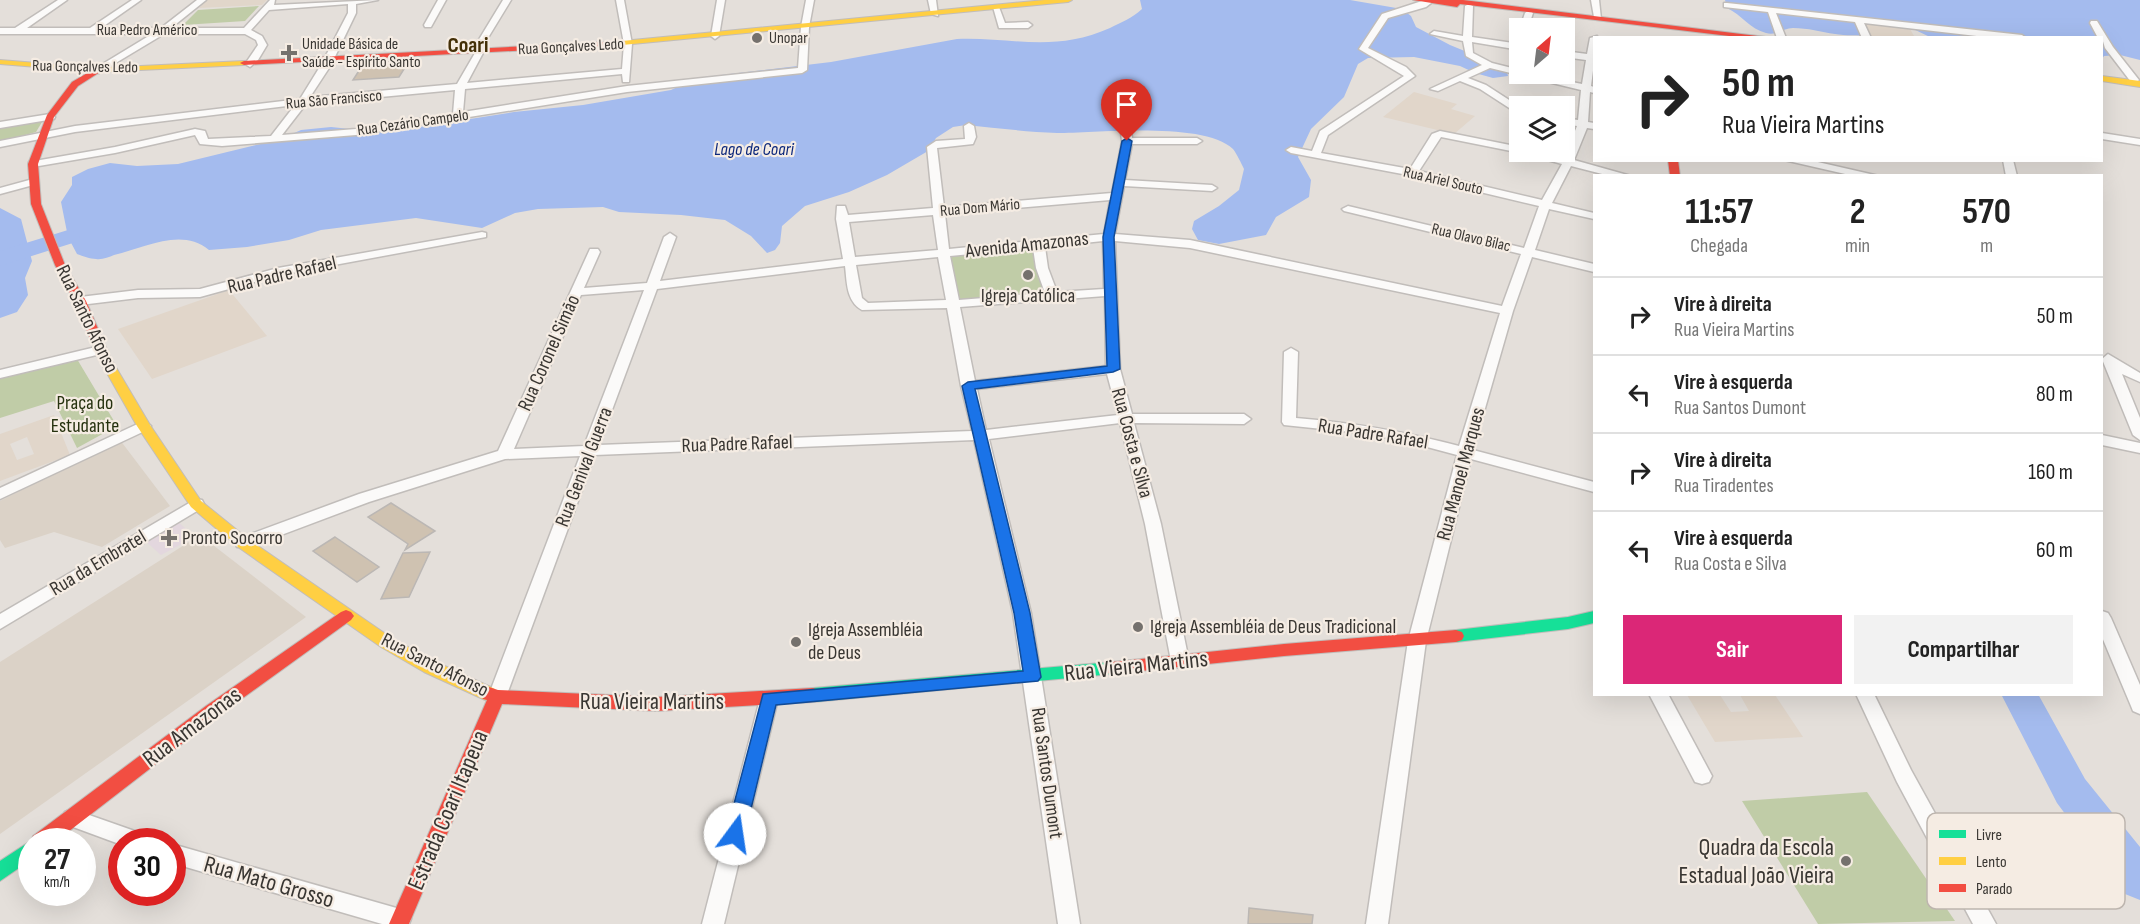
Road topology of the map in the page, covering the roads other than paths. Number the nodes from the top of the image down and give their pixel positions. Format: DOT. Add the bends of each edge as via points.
graph roads {
  1 [pos="63,0"];
  2 [pos="137,0"];
  3 [pos="202,0"];
  4 [pos="274,0"];
  5 [pos="374,0"];
  6 [pos="442,0"];
  7 [pos="507,0"];
  8 [pos="620,0"];
  9 [pos="721,0"];
  10 [pos="810,0"];
  11 [pos="932,0"];
  12 [pos="1595,0"];
  13 [pos="351,1"];
  14 [pos="1059,1"];
  15 [pos="1431,1"];
  16 [pos="1727,5"];
  17 [pos="1469,6"];
  18 [pos="1529,7"];
  19 [pos="266,8"];
  20 [pos="996,9"];
  21 [pos="1771,10"];
  22 [pos="935,14"];
  23 [pos="1600,19"];
  24 [pos="1858,20"];
  25 [pos="2094,23"];
  26 [pos="428,25"];
  27 [pos="1028,25"];
  28 [pos="805,27"];
  29 [pos="92,30"];
  30 [pos="164,30"];
  31 [pos="246,30"];
  32 [pos="0,31"];
  33 [pos="17,31"];
  34 [pos="1672,31"];
  35 [pos="1434,34"];
  36 [pos="716,36"];
  37 [pos="1596,36"];
  38 [pos="1722,36"];
  39 [pos="1742,36"];
  40 [pos="1781,36"];
  41 [pos="1866,36"];
  42 [pos="2004,36"];
  43 [pos="2100,36"];
  44 [pos="1469,39"];
  45 [pos="628,44"];
  46 [pos="1509,45"];
  47 [pos="2105,47"];
  48 [pos="479,52"];
  49 [pos="1575,56"];
  50 [pos="1592,58"];
  51 [pos="329,59"];
  52 [pos="0,62"];
  53 [pos="250,64"];
  54 [pos="1489,65"];
  55 [pos="99,70"];
  56 [pos="1509,70"];
  57 [pos="625,71"];
  58 [pos="1460,78"];
  59 [pos="2103,78"];
  60 [pos="2138,81"];
  61 [pos="1568,84"];
  62 [pos="460,87"];
  63 [pos="627,89"];
  64 [pos="1434,89"];
  65 [pos="1590,89"];
  66 [pos="303,101"];
  67 [pos="1509,105"];
  68 [pos="1124,116"];
  69 [pos="50,117"];
  70 [pos="458,117"];
  71 [pos="0,125"];
  72 [pos="1589,125"];
  73 [pos="969,126"];
  74 [pos="43,133"];
  75 [pos="2103,136"];
  76 [pos="275,137"];
  77 [pos="1127,141"];
  78 [pos="1197,141"];
  79 [pos="2140,142"];
  80 [pos="0,144"];
  81 [pos="1509,148"];
  82 [pos="1291,150"];
  83 [pos="1575,150"];
  84 [pos="1316,153"];
  85 [pos="1568,162"];
  86 [pos="1800,162"];
  87 [pos="33,164"];
  88 [pos="1413,173"];
  89 [pos="1618,174"];
  90 [pos="1863,174"];
  91 [pos="33,182"];
  92 [pos="1212,188"];
  93 [pos="1119,190"];
  94 [pos="0,191"];
  95 [pos="1545,205"];
  96 [pos="1348,210"];
  97 [pos="939,212"];
  98 [pos="1593,216"];
  99 [pos="482,235"];
  100 [pos="670,237"];
  101 [pos="1108,237"];
  102 [pos="1039,245"];
  103 [pos="594,252"];
  104 [pos="1529,252"];
  105 [pos="944,254"];
  106 [pos="849,262"];
  107 [pos="1593,268"];
  108 [pos="652,286"];
  109 [pos="577,292"];
  110 [pos="1112,292"];
  111 [pos="1053,297"];
  112 [pos="80,301"];
  113 [pos="953,304"];
  114 [pos="1507,311"];
  115 [pos="100,350"];
  116 [pos="1291,352"];
  117 [pos="2105,355"];
  118 [pos="1113,369"];
  119 [pos="2103,372"];
  120 [pos="2121,373"];
  121 [pos="0,374"];
  122 [pos="2140,378"];
  123 [pos="968,386"];
  124 [pos="1127,418"];
  125 [pos="1244,419"];
  126 [pos="144,426"];
  127 [pos="980,435"];
  128 [pos="2140,435"];
  129 [pos="2103,440"];
  130 [pos="2140,448"];
  131 [pos="590,450"];
  132 [pos="1465,453"];
  133 [pos="504,454"];
  134 [pos="1593,487"];
  135 [pos="0,495"];
  136 [pos="196,504"];
  137 [pos="243,543"];
  138 [pos="346,616"];
  139 [pos="1593,617"];
  140 [pos="2103,620"];
  141 [pos="0,622"];
  142 [pos="1417,640"];
  143 [pos="1180,661"];
  144 [pos="1032,677"];
  145 [pos="2133,680"];
  146 [pos="1659,696"];
  147 [pos="1866,696"];
  148 [pos="497,697"];
  149 [pos="769,699"];
  150 [pos="2140,706"];
  151 [pos="1702,776"];
  152 [pos="72,818"];
  153 [pos="1927,819"];
  154 [pos="59,828"];
  155 [pos="108,831"];
  156 [pos="186,857"];
  157 [pos="18,858"];
  158 [pos="0,872"];
  159 [pos="1976,909"];
  160 [pos="399,921"];
  161 [pos="713,924"];
  162 [pos="1069,924"];
  163 [pos="1377,924"];
  164 [pos="1984,924"];
  1 -- 33 [label="street"];
  2 -- 29 [label="street"];
  3 -- 30 [label="street"];
  4 -- 19 [label="street"];
  5 -- 13 [label="street"];
  6 -- 26 [label="street"];
  7 -- 48 [label="street"];
  8 -- 45 [label="street"];
  9 -- 36 [label="street"];
  10 -- 28 [label="street"];
  11 -- 22 [label="street"];
  12 -- 23 [label="street, Rua Manoel Marques"];
  13 -- 19 [label="street"];
  13 -- 51 [label="street" via="352,13"];
  14 -- 20 [label="main road, Rua Gonçalves Ledo"];
  15 -- 17 [label="main road"];
  15 -- 18 [label="main road"];
  15 -- 84 [label="street" via="1382,19 1363,49 1410,76 1324,133"];
  16 -- 21 [label="street"];
  17 -- 18 [label="main road"];
  17 -- 44 [label="street"];
  18 -- 23 [label="main road"];
  19 -- 31 [label="street"];
  20 -- 22 [label="main road, Rua Gonçalves Ledo"];
  20 -- 27 [label="street" via="1002,26"];
  21 -- 24 [label="street"];
  21 -- 40 [label="street"];
  22 -- 28 [label="main road, Rua Gonçalves Ledo"];
  23 -- 34 [label="main road"];
  23 -- 37 [label="street, Rua Manoel Marques"];
  24 -- 41 [label="street"];
  24 -- 42 [label="street"];
  25 -- 43 [label="street"];
  28 -- 36 [label="main road, Rua Gonçalves Ledo"];
  28 -- 63 [label="street, Rua Cezário Campelo" via="802,70"];
  29 -- 30 [label="street, Rua Pedro Américo"];
  29 -- 33 [label="street, Rua Pedro Américo"];
  30 -- 31 [label="street, Rua Pedro Américo"];
  30 -- 55 [label="street"];
  31 -- 53 [label="street" via="263,44"];
  32 -- 33 [label="street, Rua Pedro Américo"];
  34 -- 38 [label="main road"];
  34 -- 39 [label="main road"];
  35 -- 44 [label="street"];
  36 -- 45 [label="main road, Rua Gonçalves Ledo"];
  44 -- 46 [label="street"];
  44 -- 54 [label="street" via="1469,54"];
  45 -- 48 [label="main road, Rua Gonçalves Ledo"];
  45 -- 57 [label="street"];
  47 -- 60 [label="street"];
  48 -- 51 [label="main road, Rua Gonçalves Ledo"];
  48 -- 62 [label="street"];
  49 -- 50 [label="street"];
  50 -- 65 [label="street, Rua Manoel Marques"];
  51 -- 53 [label="main road, Rua Gonçalves Ledo"];
  51 -- 66 [label="street"];
  52 -- 55 [label="main road, Rua Gonçalves Ledo"];
  53 -- 55 [label="main road, Rua Gonçalves Ledo"];
  54 -- 56 [label="street"];
  54 -- 58 [label="street"];
  55 -- 69 [label="main road, Rua Santo Afonso" via="75,84"];
  57 -- 62 [label="street, Rua São Francisco"];
  57 -- 63 [label="street"];
  58 -- 64 [label="street"];
  58 -- 67 [label="street" via="1483,87"];
  59 -- 60 [label="main road"];
  61 -- 65 [label="street"];
  62 -- 66 [label="street, Rua São Francisco"];
  62 -- 70 [label="street"];
  63 -- 70 [label="street, Rua Cezário Campelo"];
  65 -- 72 [label="street, Rua Manoel Marques"];
  66 -- 74 [label="street, Rua São Francisco"];
  66 -- 76 [label="street"];
  68 -- 77 [label="street, Rua Costa e Silva"];
  69 -- 71 [label="street"];
  69 -- 74 [label="main road, Rua Santo Afonso"];
  70 -- 76 [label="street, Rua Cezário Campelo" via="356,132"];
  72 -- 83 [label="street, Rua Manoel Marques"];
  73 -- 97 [label="street, Rua Santos Dumont" via="969,142 932,147"];
  74 -- 80 [label="street, Rua São Francisco"];
  74 -- 87 [label="main road, Rua Santo Afonso"];
  75 -- 79 [label="street"];
  76 -- 87 [label="street, Rua Cezário Campelo" via="210,143 195,132"];
  77 -- 78 [label="street"];
  77 -- 93 [label="street, Rua Costa e Silva"];
  81 -- 88 [label="street" via="1436,135"];
  82 -- 84 [label="street, Rua Ariel Souto"];
  84 -- 88 [label="street, Rua Ariel Souto"];
  85 -- 89 [label="street"];
  85 -- 95 [label="street, Rua Manoel Marques"];
  86 -- 90 [label="street"];
  87 -- 91 [label="main road, Rua Santo Afonso"];
  88 -- 95 [label="street, Rua Ariel Souto"];
  91 -- 94 [label="street"];
  91 -- 112 [label="main road, Rua Santo Afonso" via="45,230"];
  92 -- 93 [label="street, Rua Dom Mário"];
  93 -- 97 [label="street, Rua Dom Mário"];
  93 -- 101 [label="street, Rua Costa e Silva"];
  95 -- 98 [label="street, Rua Ariel Souto"];
  95 -- 104 [label="street, Rua Manoel Marques"];
  96 -- 104 [label="street, Rua Olavo Bilac"];
  97 -- 105 [label="street, Rua Santos Dumont"];
  97 -- 106 [label="street, Rua Dom Mário" via="842,213"];
  99 -- 112 [label="street, Rua Padre Rafael" via="278,272 200,293 138,294"];
  100 -- 108 [label="street, Rua Genival Guerra"];
  101 -- 102 [label="street, Avenida Amazonas"];
  101 -- 110 [label="street, Rua Costa e Silva"];
  101 -- 114 [label="street, Avenida Amazonas" via="1190,244"];
  102 -- 105 [label="street, Avenida Amazonas"];
  102 -- 111 [label="street" via="1042,268"];
  103 -- 109 [label="street, Rua Coronel Simão"];
  104 -- 107 [label="street, Rua Olavo Bilac"];
  104 -- 114 [label="street, Rua Manoel Marques"];
  105 -- 106 [label="street, Avenida Amazonas"];
  105 -- 113 [label="street, Rua Santos Dumont"];
  106 -- 108 [label="street, Avenida Amazonas"];
  106 -- 113 [label="street" via="859,303 870,307"];
  108 -- 109 [label="street, Avenida Amazonas"];
  108 -- 131 [label="street, Rua Genival Guerra"];
  109 -- 133 [label="street, Rua Coronel Simão"];
  110 -- 111 [label="street"];
  110 -- 118 [label="street, Rua Costa e Silva"];
  111 -- 113 [label="street"];
  112 -- 115 [label="main road, Rua Santo Afonso"];
  113 -- 123 [label="street, Rua Santos Dumont"];
  114 -- 132 [label="street, Rua Manoel Marques"];
  115 -- 121 [label="street"];
  115 -- 126 [label="main road, Rua Santo Afonso"];
  116 -- 132 [label="street, Rua Padre Rafael" via="1289,422 1392,434"];
  117 -- 120 [label="street"];
  118 -- 123 [label="street"];
  118 -- 124 [label="street, Rua Costa e Silva"];
  119 -- 120 [label="street"];
  120 -- 122 [label="street"];
  120 -- 128 [label="street"];
  123 -- 127 [label="street, Rua Santos Dumont"];
  124 -- 125 [label="street, Rua Padre Rafael"];
  124 -- 127 [label="street, Rua Padre Rafael"];
  124 -- 143 [label="street, Rua Costa e Silva"];
  126 -- 135 [label="street"];
  126 -- 136 [label="main road, Rua Santo Afonso"];
  127 -- 131 [label="street, Rua Padre Rafael"];
  127 -- 144 [label="street, Rua Santos Dumont" via="1022,613"];
  129 -- 130 [label="street"];
  131 -- 133 [label="street, Rua Padre Rafael"];
  131 -- 148 [label="street, Rua Genival Guerra"];
  132 -- 134 [label="street, Rua Padre Rafael"];
  132 -- 142 [label="street, Rua Manoel Marques"];
  133 -- 137 [label="street, Rua Padre Rafael" via="364,498"];
  136 -- 137 [label="main road, Rua Santo Afonso"];
  136 -- 141 [label="street, Rua da Embratel"];
  137 -- 138 [label="main road, Rua Santo Afonso"];
  138 -- 148 [label="main road, Rua Santo Afonso" via="430,667"];
  138 -- 152 [label="main road, Rua Amazonas" via="212,711"];
  139 -- 142 [label="main road, Rua Vieira Martins"];
  140 -- 145 [label="street"];
  142 -- 143 [label="main road, Rua Vieira Martins"];
  142 -- 163 [label="street, Rua Manoel Marques"];
  143 -- 144 [label="main road, Rua Vieira Martins"];
  144 -- 149 [label="main road, Rua Vieira Martins"];
  144 -- 162 [label="street, Rua Santos Dumont"];
  145 -- 150 [label="street"];
  146 -- 151 [label="street"];
  147 -- 153 [label="street"];
  148 -- 149 [label="main road, Rua Vieira Martins" via="657,704"];
  148 -- 160 [label="main road, Estrada Coari Itapeua"];
  149 -- 161 [label="street"];
  152 -- 154 [label="main road, Rua Amazonas"];
  152 -- 155 [label="street"];
  156 -- 160 [label="street, Rua Mato Grosso"];
  157 -- 158 [label="main road"];
  159 -- 164 [label="street"];
}
